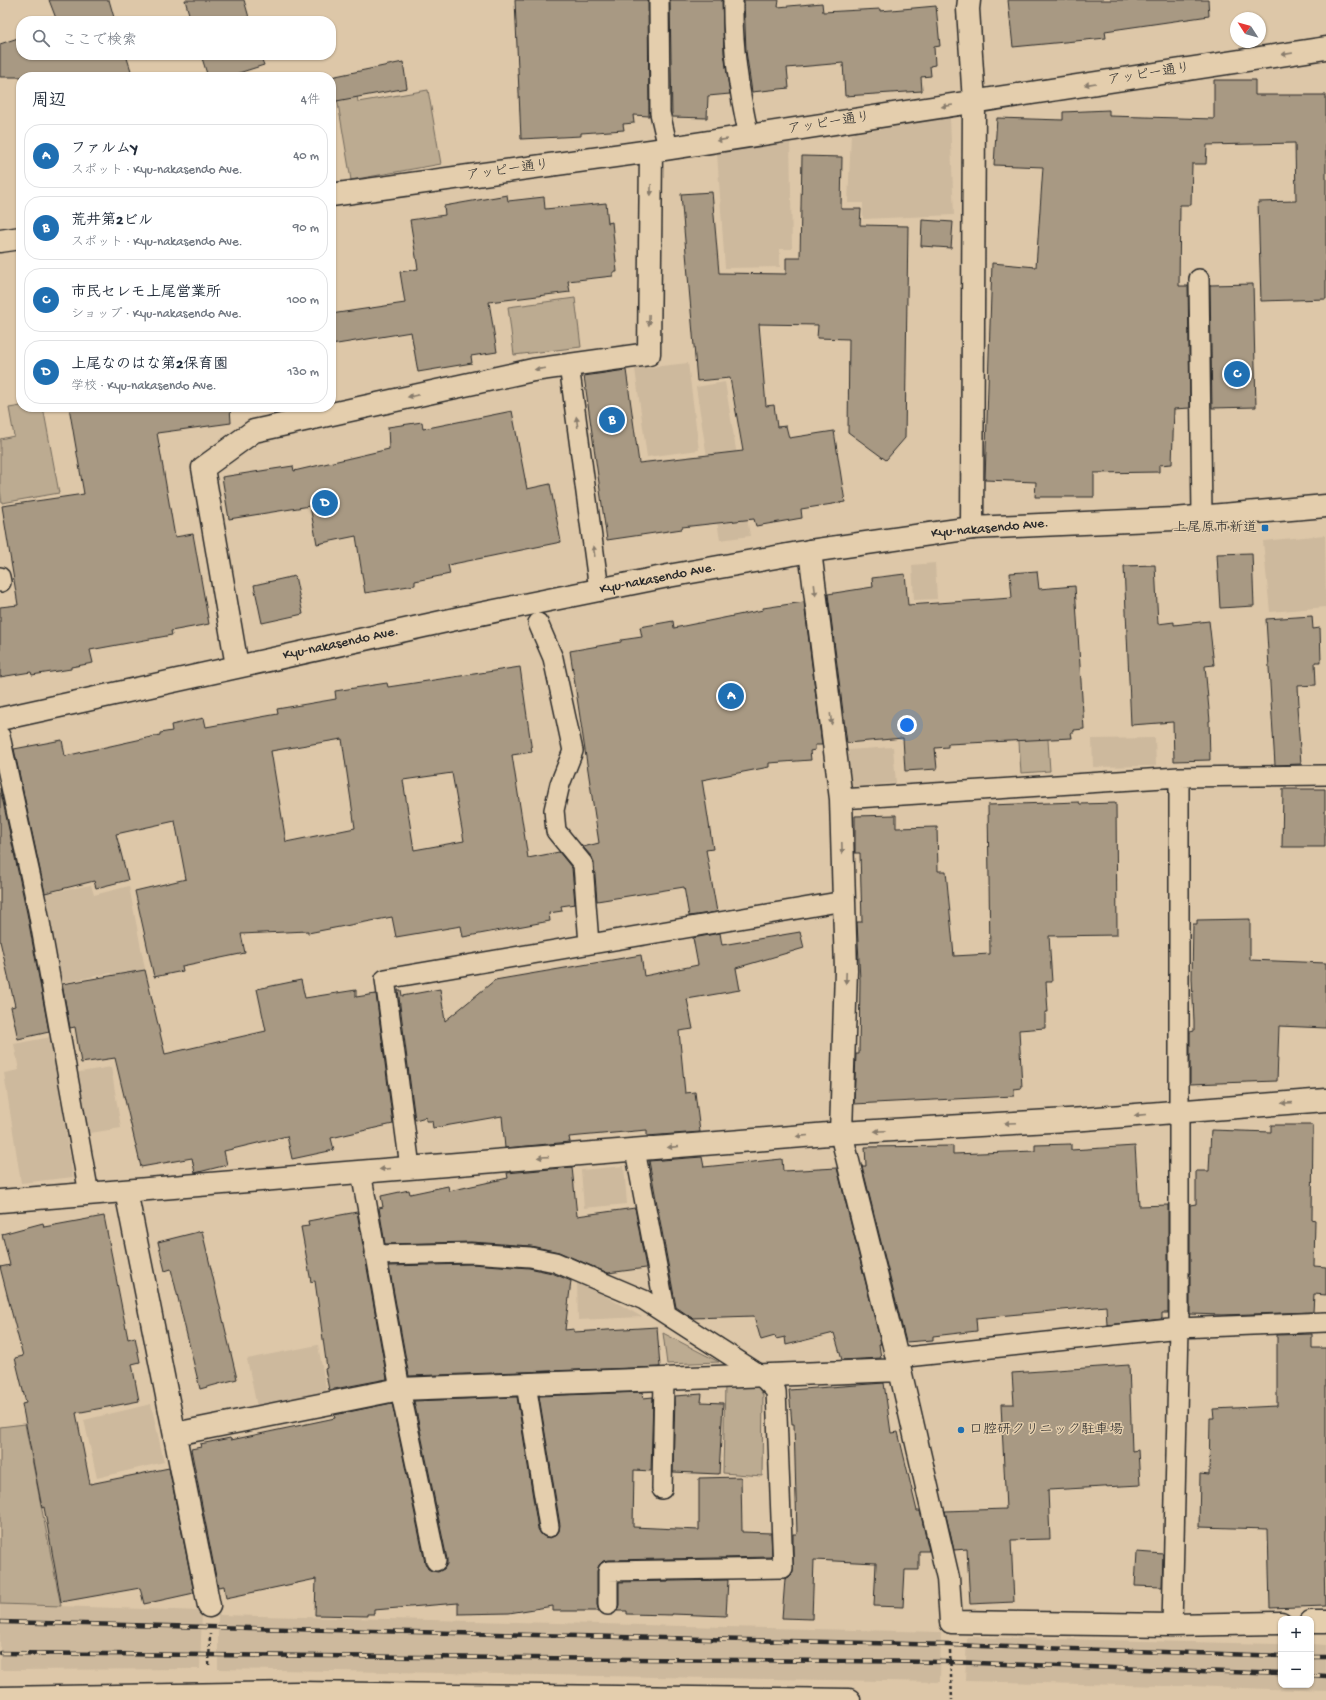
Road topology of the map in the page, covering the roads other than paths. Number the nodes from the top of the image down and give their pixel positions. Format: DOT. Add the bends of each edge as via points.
graph roads {
  1 [pos="659,0"];
  2 [pos="733,0"];
  3 [pos="970,0"];
  4 [pos="1326,48"];
  5 [pos="974,102"];
  6 [pos="749,136"];
  7 [pos="660,150"];
  8 [pos="336,195"];
  9 [pos="16,239"];
  10 [pos="0,241"];
  11 [pos="1199,279"];
  12 [pos="569,365"];
  13 [pos="1326,506"];
  14 [pos="1202,516"];
  15 [pos="972,528"];
  16 [pos="810,551"];
  17 [pos="599,590"];
  18 [pos="538,624"];
  19 [pos="237,666"];
  20 [pos="0,719"];
  21 [pos="0,736"];
  22 [pos="1326,775"];
  23 [pos="1179,777"];
  24 [pos="840,799"];
  25 [pos="844,901"];
  26 [pos="589,944"];
  27 [pos="1326,1100"];
  28 [pos="1179,1112"];
  29 [pos="841,1133"];
  30 [pos="635,1150"];
  31 [pos="410,1167"];
  32 [pos="361,1172"];
  33 [pos="126,1191"];
  34 [pos="89,1194"];
  35 [pos="0,1201"];
  36 [pos="376,1255"];
  37 [pos="666,1314"];
  38 [pos="1326,1322"];
  39 [pos="1178,1328"];
  40 [pos="899,1364"];
  41 [pos="759,1374"];
  42 [pos="664,1379"];
  43 [pos="526,1384"];
  44 [pos="400,1389"];
  45 [pos="175,1434"];
  46 [pos="662,1489"];
  47 [pos="549,1527"];
  48 [pos="436,1561"];
  49 [pos="608,1605"];
  50 [pos="209,1606"];
  51 [pos="1314,1622"];
  52 [pos="1326,1622"];
  53 [pos="1278,1623"];
  54 [pos="1172,1625"];
  55 [pos="298,1696"];
  56 [pos="0,1698"];
  57 [pos="130,1698"];
  58 [pos="629,1699"];
  59 [pos="849,1700"];
  1 -- 7 [label="lane"];
  2 -- 6 [label="lane" via="732,23 741,101"];
  3 -- 5 [label="street" via="968,9"];
  4 -- 5 [label="street, アッピー通り, one-way"];
  5 -- 6 [label="street, アッピー通り, one-way"];
  5 -- 15 [label="street"];
  6 -- 7 [label="street, アッピー通り, one-way"];
  7 -- 8 [label="street, アッピー通り"];
  7 -- 12 [label="street, one-way" via="649,354"];
  9 -- 10 [label="street"];
  11 -- 14 [label="lane"];
  17 -- 12 [label="lane, one-way"];
  12 -- 19 [label="street, one-way" via="533,370 254,431 203,468"];
  13 -- 14 [label="street, Kyu-nakasendo Ave."];
  14 -- 15 [label="street, Kyu-nakasendo Ave."];
  15 -- 16 [label="street, Kyu-nakasendo Ave."];
  16 -- 17 [label="street, Kyu-nakasendo Ave."];
  16 -- 24 [label="street, one-way"];
  17 -- 19 [label="street, Kyu-nakasendo Ave."];
  18 -- 26 [label="lane" via="553,658 573,751 560,784 554,810 556,831 583,864"];
  19 -- 20 [label="street, Kyu-nakasendo Ave."];
  21 -- 34 [label="lane" via="38,911"];
  22 -- 23 [label="lane"];
  23 -- 24 [label="lane"];
  23 -- 28 [label="lane"];
  24 -- 25 [label="street, one-way"];
  25 -- 26 [label="lane"];
  25 -- 29 [label="street, one-way" via="846,970"];
  26 -- 31 [label="lane" via="385,978"];
  27 -- 28 [label="street, one-way"];
  28 -- 29 [label="street, one-way"];
  28 -- 39 [label="lane"];
  29 -- 30 [label="street, one-way"];
  29 -- 40 [label="street"];
  30 -- 31 [label="street, one-way"];
  30 -- 37 [label="lane"];
  31 -- 32 [label="street, one-way"];
  32 -- 33 [label="street"];
  32 -- 36 [label="lane"];
  33 -- 34 [label="street"];
  33 -- 45 [label="street"];
  34 -- 35 [label="street"];
  36 -- 37 [label="lane" via="471,1252 530,1257 555,1262 644,1300"];
  36 -- 44 [label="lane"];
  37 -- 41 [label="lane"];
  38 -- 39 [label="lane"];
  39 -- 40 [label="lane"];
  39 -- 54 [label="lane"];
  40 -- 41 [label="street"];
  40 -- 54 [label="street" via="948,1578 951,1622"];
  41 -- 42 [label="street"];
  41 -- 49 [label="lane" via="776,1391 783,1568 608,1571"];
  42 -- 43 [label="street"];
  42 -- 46 [label="lane"];
  43 -- 44 [label="street"];
  43 -- 47 [label="lane"];
  44 -- 45 [label="street"];
  44 -- 48 [label="lane"];
  45 -- 50 [label="street"];
  51 -- 52 [label="street"];
  53 -- 54 [label="street"];
  55 -- 57 [label="street" via="208,1694"];
  55 -- 58 [label="street"];
  56 -- 57 [label="street"];
  58 -- 59 [label="street"];
}
